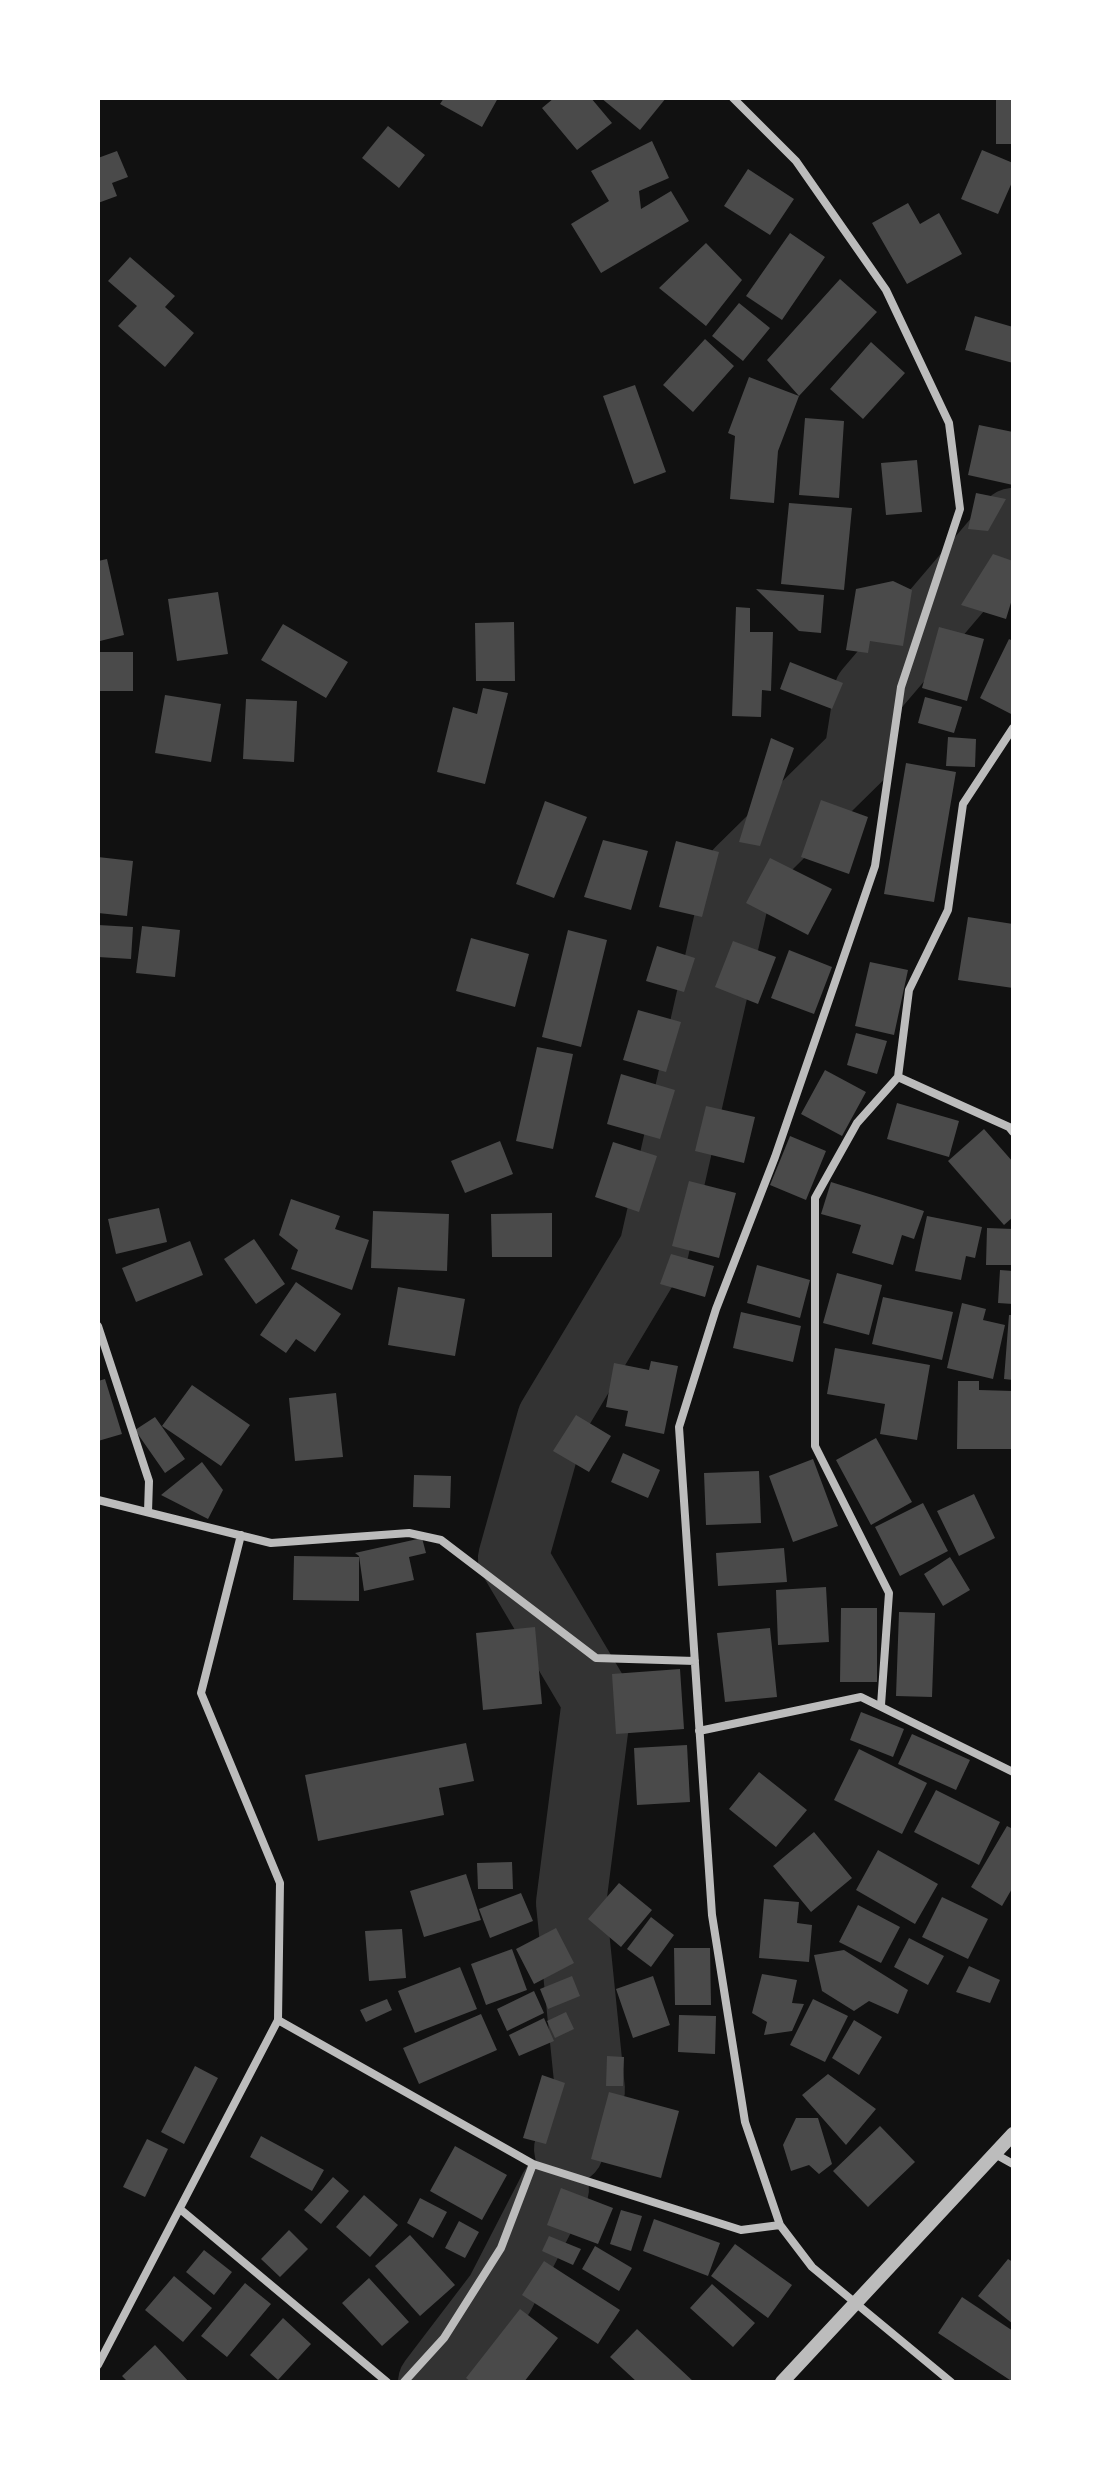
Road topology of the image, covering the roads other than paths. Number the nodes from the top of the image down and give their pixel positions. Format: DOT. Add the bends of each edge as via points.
graph roads {
  1 [pos="733,98"];
  2 [pos="1013,728"];
  3 [pos="898,1077"];
  4 [pos="1013,1132"];
  5 [pos="98,1326"];
  6 [pos="98,1500"];
  7 [pos="148,1512"];
  8 [pos="241,1535"];
  9 [pos="695,1661"];
  10 [pos="881,1705"];
  11 [pos="699,1731"];
  12 [pos="1013,1772"];
  13 [pos="278,2020"];
  14 [pos="1013,2134"];
  15 [pos="995,2154"];
  16 [pos="533,2164"];
  17 [pos="1013,2164"];
  18 [pos="180,2209"];
  19 [pos="780,2225"];
  20 [pos="853,2304"];
  21 [pos="98,2365"];
  22 [pos="387,2382"];
  23 [pos="404,2382"];
  24 [pos="782,2382"];
  25 [pos="951,2382"];
  1 -- 9 [label="street" via="796,161 886,290 949,423 960,509 901,687 875,866 679,1427"];
  2 -- 3 [label="street" via="963,804 948,910 909,990"];
  3 -- 4 [label="street"];
  3 -- 10 [label="street" via="857,1123 815,1198 815,1446 889,1593"];
  5 -- 7 [label="street" via="149,1481"];
  6 -- 7 [label="street"];
  7 -- 8 [label="street"];
  8 -- 9 [label="street" via="271,1543 409,1533 441,1540 596,1658"];
  8 -- 13 [label="street" via="201,1693 280,1883"];
  9 -- 11 [label="street"];
  10 -- 11 [label="street" via="861,1697"];
  10 -- 12 [label="street"];
  11 -- 19 [label="street" via="712,1915 745,2122"];
  13 -- 16 [label="street"];
  13 -- 18 [label="street"];
  14 -- 15 [label="street"];
  15 -- 17 [label="street"];
  15 -- 20 [label="street"];
  16 -- 19 [label="street" via="741,2230"];
  16 -- 23 [label="street" via="501,2248 444,2338"];
  18 -- 21 [label="street"];
  18 -- 22 [label="street"];
  19 -- 20 [label="street" via="812,2267"];
  20 -- 24 [label="street"];
  20 -- 25 [label="street"];
}
